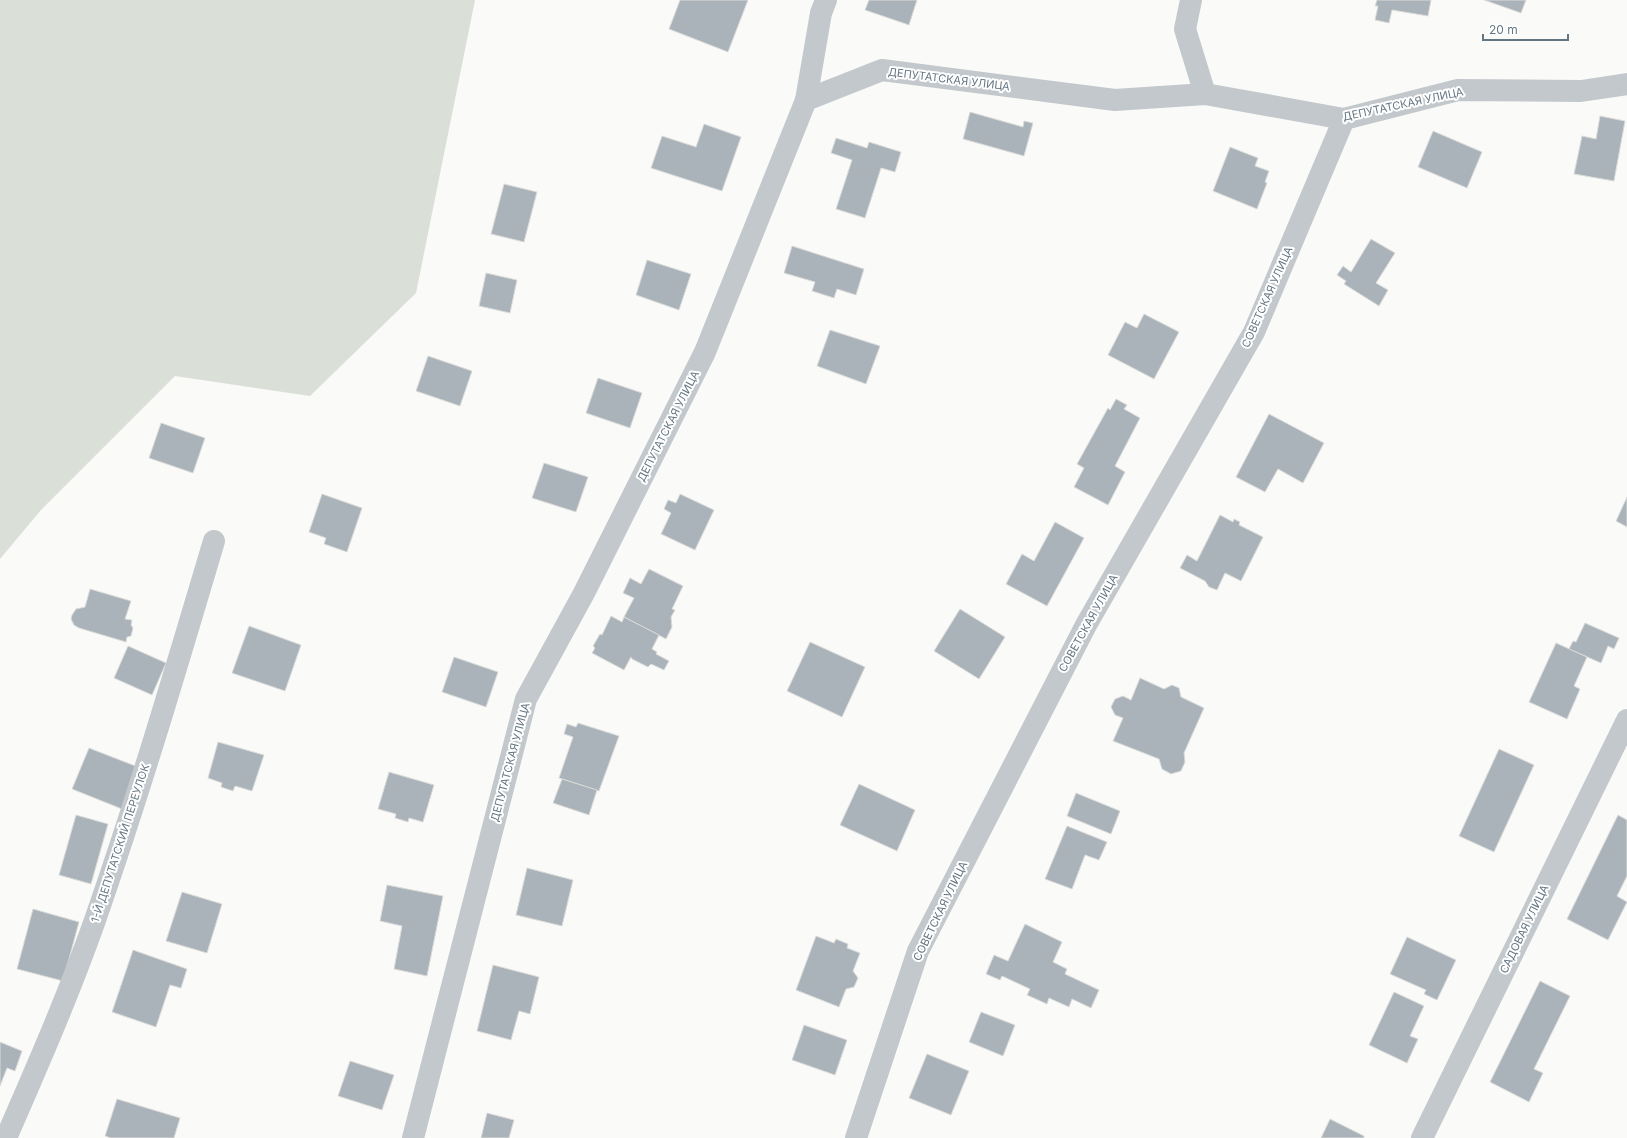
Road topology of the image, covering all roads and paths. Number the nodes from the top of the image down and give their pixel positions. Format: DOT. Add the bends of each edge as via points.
graph roads {
  1 [pos="826,0"];
  2 [pos="1191,0"];
  3 [pos="1627,84"];
  4 [pos="1205,94"];
  5 [pos="806,100"];
  6 [pos="1344,119"];
  7 [pos="214,541"];
  8 [pos="1627,720"];
  9 [pos="6,1138"];
  10 [pos="413,1138"];
  11 [pos="856,1138"];
  12 [pos="1422,1138"];
  1 -- 5 [label="street" via="821,13"];
  2 -- 4 [label="street" via="1185,29"];
  3 -- 6 [label="street, ДЕПУТАТСКАЯ УЛИЦА" via="1581,91 1458,90"];
  4 -- 5 [label="street, ДЕПУТАТСКАЯ УЛИЦА" via="1115,100 882,70"];
  4 -- 6 [label="street, ДЕПУТАТСКАЯ УЛИЦА"];
  5 -- 10 [label="street, ДЕПУТАТСКАЯ УЛИЦА" via="705,352 584,593 526,699"];
  6 -- 11 [label="street, СОВЕТСКАЯ УЛИЦА" via="1254,332 1086,625 918,951"];
  7 -- 9 [label="street, 1-Й ДЕПУТАТСКИЙ ПЕРЕУЛОК" via="160,724 94,924 51,1035"];
  8 -- 12 [label="street, САДОВАЯ УЛИЦА"];
}
